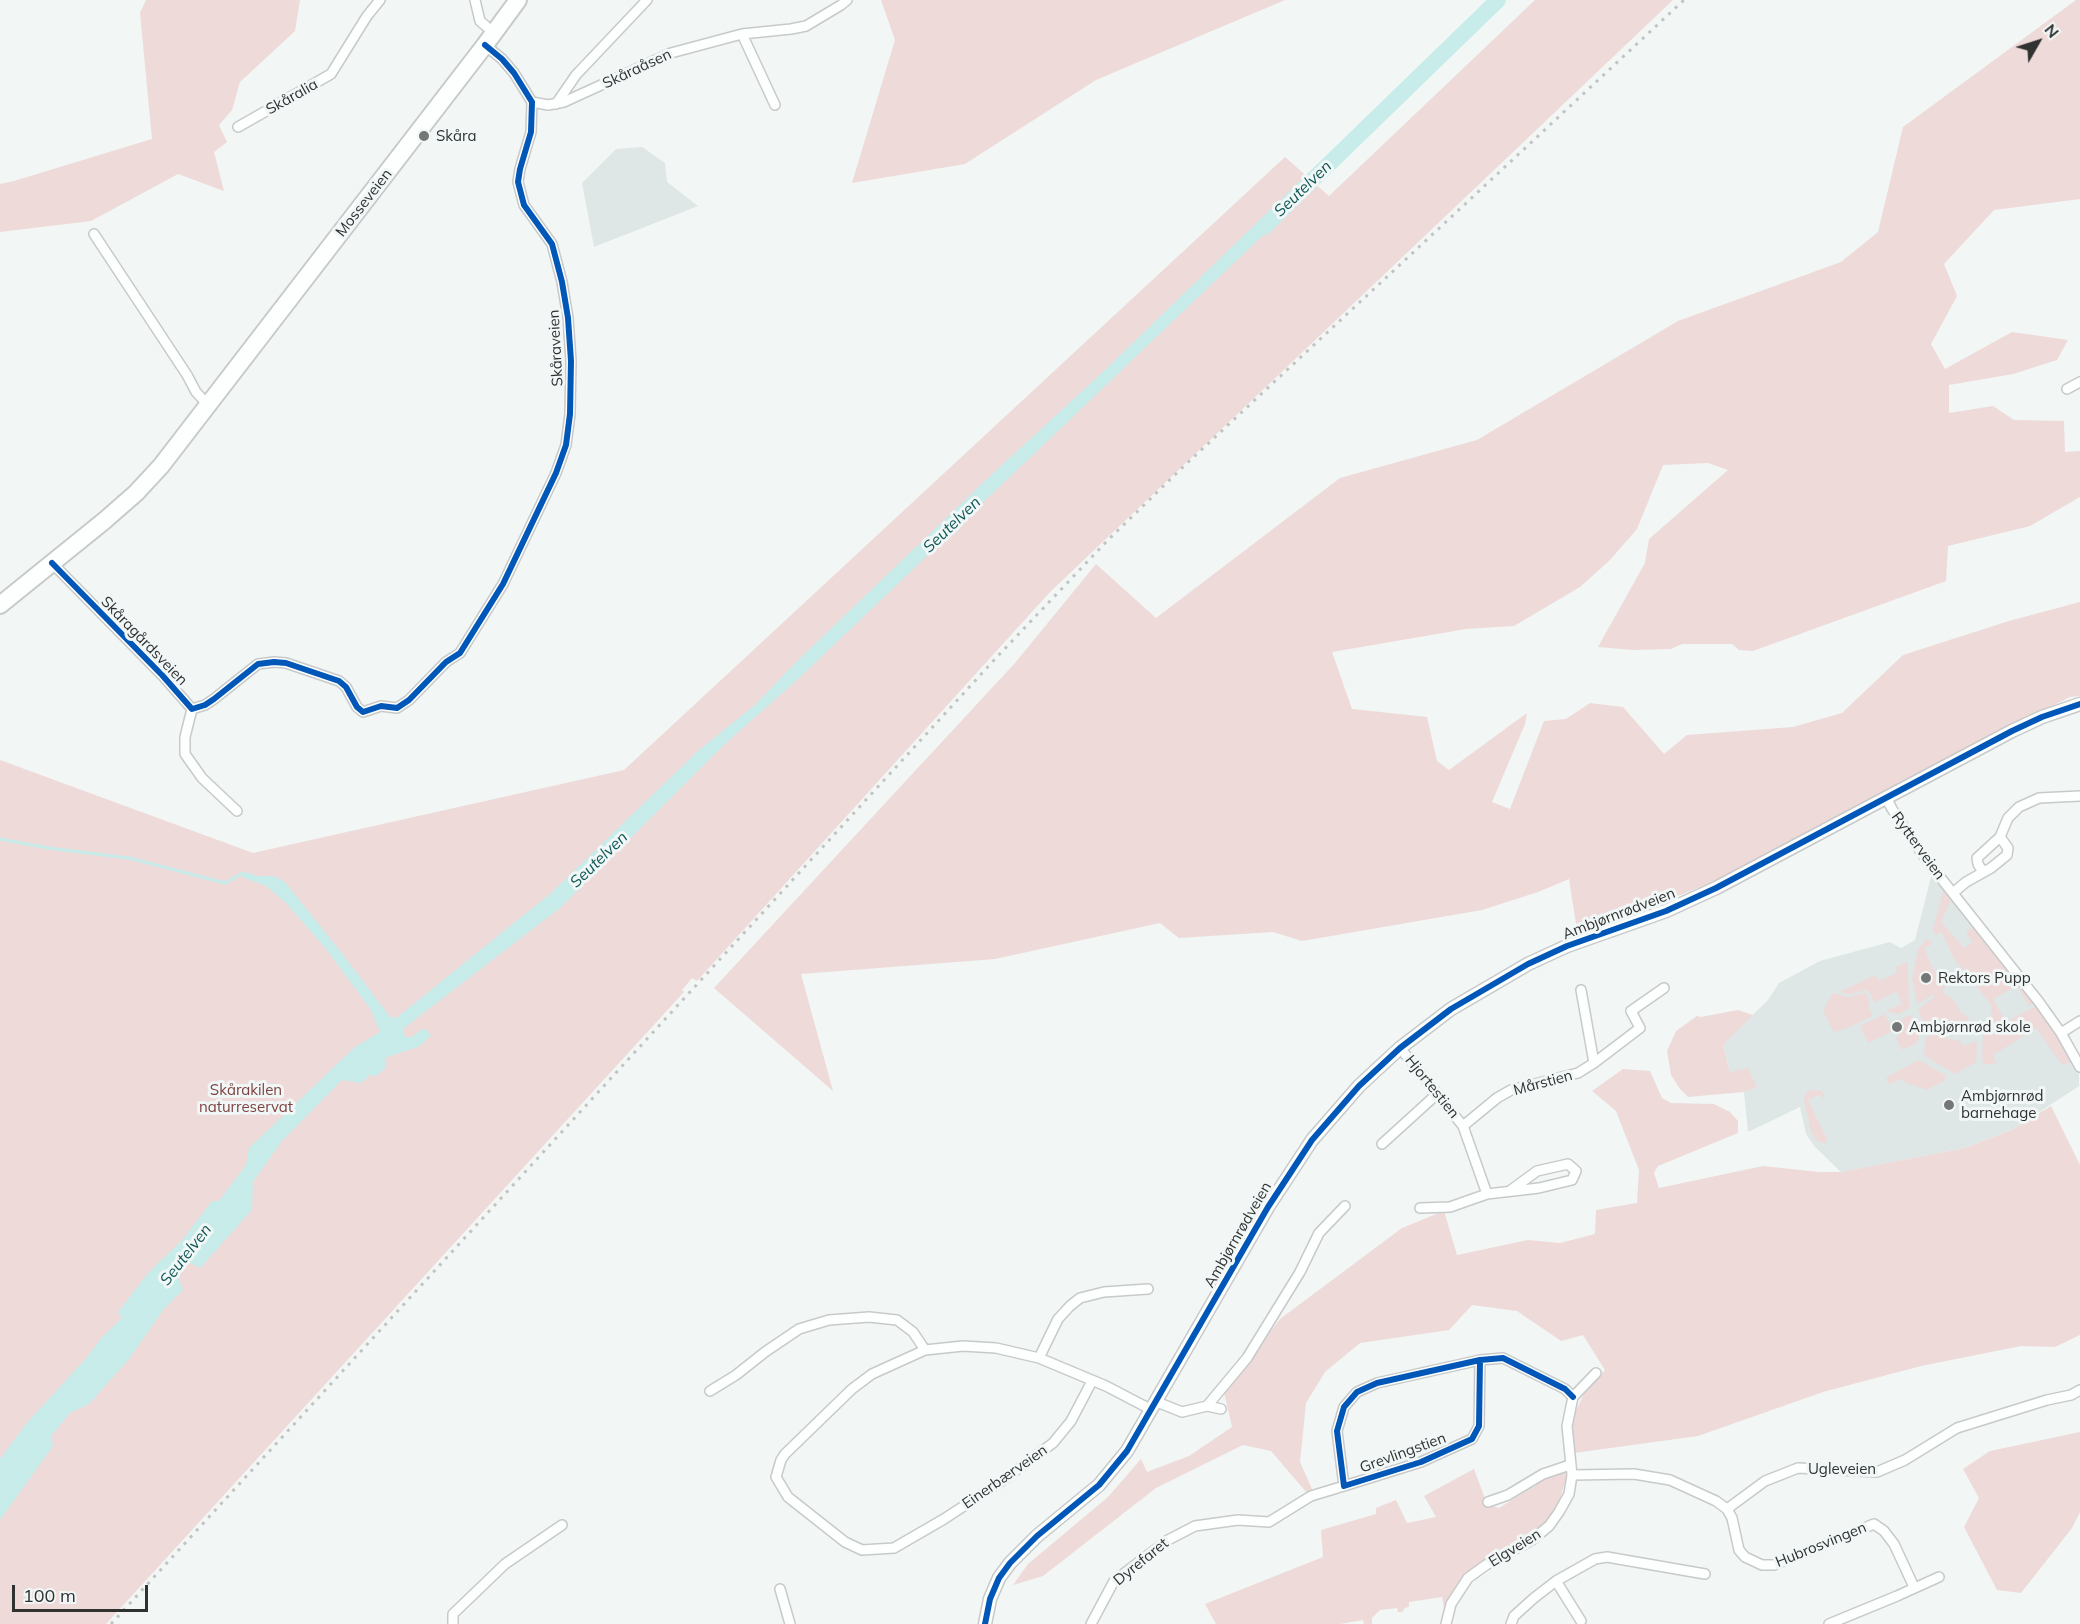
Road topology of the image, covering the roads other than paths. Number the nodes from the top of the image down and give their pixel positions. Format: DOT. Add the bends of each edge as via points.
graph roads {
  1 [pos="380,0"];
  2 [pos="475,0"];
  3 [pos="518,0"];
  4 [pos="647,0"];
  5 [pos="847,0"];
  6 [pos="742,34"];
  7 [pos="490,39"];
  8 [pos="532,102"];
  9 [pos="556,104"];
  10 [pos="775,105"];
  11 [pos="238,127"];
  12 [pos="94,234"];
  13 [pos="2080,382"];
  14 [pos="2067,389"];
  15 [pos="209,406"];
  16 [pos="52,563"];
  17 [pos="0,605"];
  18 [pos="2080,704"];
  19 [pos="192,709"];
  20 [pos="2080,796"];
  21 [pos="1886,797"];
  22 [pos="237,811"];
  23 [pos="2000,837"];
  24 [pos="1983,872"];
  25 [pos="1953,893"];
  26 [pos="1664,988"];
  27 [pos="1581,990"];
  28 [pos="1620,1006"];
  29 [pos="1631,1011"];
  30 [pos="2080,1021"];
  31 [pos="2061,1033"];
  32 [pos="1400,1048"];
  33 [pos="1594,1063"];
  34 [pos="2080,1067"];
  35 [pos="1437,1095"];
  36 [pos="1464,1126"];
  37 [pos="1382,1144"];
  38 [pos="1510,1190"];
  39 [pos="1487,1194"];
  40 [pos="1346,1206"];
  41 [pos="1420,1208"];
  42 [pos="1148,1288"];
  43 [pos="925,1350"];
  44 [pos="1039,1359"];
  45 [pos="1480,1360"];
  46 [pos="1596,1373"];
  47 [pos="1092,1381"];
  48 [pos="2080,1390"];
  49 [pos="710,1391"];
  50 [pos="1573,1397"];
  51 [pos="1154,1406"];
  52 [pos="1207,1406"];
  53 [pos="1221,1409"];
  54 [pos="1571,1470"];
  55 [pos="1344,1486"];
  56 [pos="1311,1496"];
  57 [pos="1488,1502"];
  58 [pos="1727,1509"];
  59 [pos="562,1525"];
  60 [pos="1705,1574"];
  61 [pos="1939,1577"];
  62 [pos="1556,1581"];
  63 [pos="1914,1587"];
  64 [pos="780,1589"];
  65 [pos="1581,1621"];
  66 [pos="453,1624"];
  67 [pos="790,1624"];
  68 [pos="985,1624"];
  69 [pos="1091,1624"];
  70 [pos="1446,1624"];
  71 [pos="1511,1624"];
  72 [pos="1829,1624"];
  1 -- 11 [label="street, Skåralia" via="331,74"];
  2 -- 7 [label="street"];
  3 -- 7 [label="highway, Mosseveien"];
  4 -- 9 [label="street" via="576,75"];
  5 -- 6 [label="street, Skåraåsen" via="806,26"];
  6 -- 9 [label="street, Skåraåsen" via="671,53"];
  6 -- 10 [label="street"];
  7 -- 8 [label="street"];
  7 -- 15 [label="highway, Mosseveien"];
  8 -- 9 [label="street, Skåraåsen"];
  8 -- 19 [label="street, Skåraveien" via="531,132 518,183 524,205 552,244 562,282 571,361 568,425 556,473 503,584 460,653 397,708 381,705 363,712 339,681 274,662 258,664 214,699"];
  12 -- 15 [label="street" via="196,392"];
  13 -- 14 [label="street"];
  15 -- 16 [label="highway, Mosseveien" via="136,493"];
  16 -- 17 [label="highway, Mosseveien"];
  16 -- 19 [label="street, Skåragårdsveien"];
  18 -- 21 [label="street, Ambjørnrødveien" via="2012,731"];
  19 -- 22 [label="street" via="185,754 202,778"];
  20 -- 23 [label="street" via="2050,796 2025,802 2008,818"];
  21 -- 25 [label="street, Rytterveien"];
  21 -- 32 [label="street, Ambjørnrødveien" via="1716,888 1528,964 1451,1009"];
  23 -- 24 [label="street" via="1977,858"];
  23 -- 24 [label="street, Rytterveien" via="2009,854"];
  24 -- 25 [label="street, Rytterveien"];
  25 -- 31 [label="street, Rytterveien"];
  26 -- 29 [label="street"];
  27 -- 33 [label="street"];
  28 -- 29 [label="street"];
  29 -- 33 [label="street, Mårstien" via="1640,1028"];
  30 -- 31 [label="street"];
  31 -- 34 [label="street, Rytterveien"];
  32 -- 35 [label="street, Hjortestien"];
  32 -- 51 [label="street, Ambjørnrødveien" via="1344,1103 1300,1157"];
  33 -- 36 [label="street, Mårstien" via="1578,1074 1511,1090"];
  35 -- 36 [label="street, Hjortestien"];
  35 -- 37 [label="street"];
  36 -- 39 [label="street, Hjortestien"];
  38 -- 38 [label="street" via="1572,1180 1576,1171 1568,1164 1537,1171"];
  38 -- 39 [label="street"];
  39 -- 41 [label="street" via="1450,1207"];
  40 -- 52 [label="street" via="1319,1233 1300,1272 1247,1358"];
  42 -- 44 [label="street" via="1080,1298 1058,1319"];
  43 -- 44 [label="street" via="996,1347"];
  43 -- 47 [label="street, Einerbærveien" via="872,1374 852,1389 781,1460 776,1477 788,1497 845,1542 862,1550 894,1548 999,1483 1053,1443 1071,1422"];
  43 -- 49 [label="street" via="913,1332 897,1320 829,1320 799,1329"];
  44 -- 47 [label="street"];
  45 -- 50 [label="street, Grevlingstien" via="1503,1358 1565,1389"];
  45 -- 55 [label="street, Grevlingstien" via="1479,1426 1472,1438 1421,1462"];
  45 -- 55 [label="street, Grevlingstien" via="1377,1383 1357,1392 1344,1407 1336,1431"];
  46 -- 50 [label="street"];
  47 -- 51 [label="street"];
  48 -- 58 [label="street, Ugleveien" via="1957,1428 1877,1472 1798,1468 1766,1481"];
  50 -- 54 [label="street, Elgveien" via="1567,1425"];
  51 -- 52 [label="street" via="1182,1412"];
  51 -- 68 [label="street, Ambjørnrødveien" via="1127,1451 1099,1485 1010,1563 990,1599"];
  52 -- 53 [label="street"];
  54 -- 57 [label="street" via="1543,1474"];
  54 -- 58 [label="street" via="1670,1480"];
  54 -- 70 [label="street, Elgveien" via="1569,1494 1549,1526 1468,1578 1451,1604"];
  55 -- 56 [label="street, Grevlingstien"];
  56 -- 69 [label="street, Dyrefaret" via="1269,1522 1238,1520 1195,1526 1168,1540 1114,1581"];
  58 -- 63 [label="street, Hubrosvingen" via="1739,1550 1744,1557 1762,1565 1774,1565 1874,1524 1894,1544"];
  59 -- 66 [label="street" via="505,1564 453,1614"];
  60 -- 62 [label="street" via="1607,1557 1595,1559"];
  61 -- 63 [label="street"];
  62 -- 65 [label="street"];
  62 -- 71 [label="street" via="1514,1616"];
  63 -- 72 [label="street"];
  64 -- 67 [label="street"];
}
